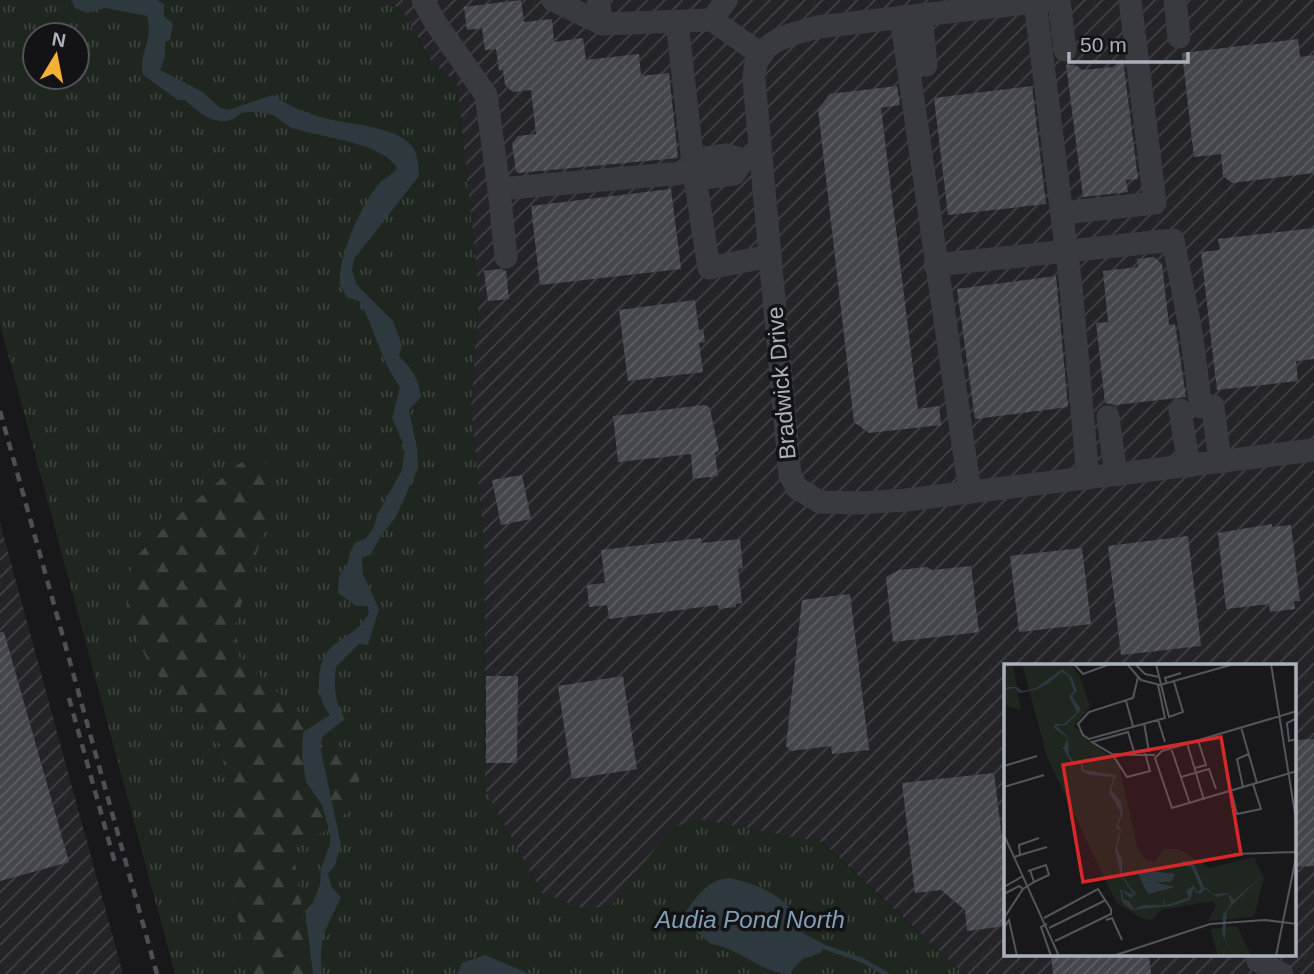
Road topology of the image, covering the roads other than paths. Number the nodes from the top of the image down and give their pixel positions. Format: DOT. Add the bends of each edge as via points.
graph roads {
  1 [pos="424,0"];
  2 [pos="553,0"];
  3 [pos="598,0"];
  4 [pos="726,0"];
  5 [pos="1059,0"];
  6 [pos="1130,0"];
  7 [pos="1175,0"];
  8 [pos="1043,1"];
  9 [pos="865,11"];
  10 [pos="911,16"];
  11 [pos="712,20"];
  12 [pos="677,22"];
  13 [pos="602,24"];
  14 [pos="1179,37"];
  15 [pos="1065,50"];
  16 [pos="762,55"];
  17 [pos="926,65"];
  18 [pos="752,158"];
  19 [pos="694,170"];
  20 [pos="499,189"];
  21 [pos="1062,213"];
  22 [pos="1066,252"];
  23 [pos="770,256"];
  24 [pos="506,257"];
  25 [pos="935,265"];
  26 [pos="1198,407"];
  27 [pos="1108,417"];
  28 [pos="1314,450"];
  29 [pos="1220,462"];
  30 [pos="1189,466"];
  31 [pos="1116,475"];
  32 [pos="1088,478"];
  33 [pos="970,492"];
  34 [pos="1258,961"];
  35 [pos="1282,974"];
  1 -- 20 [label="street" via="486,95"];
  2 -- 13 [label="street"];
  3 -- 13 [label="street"];
  4 -- 11 [label="street"];
  5 -- 15 [label="street"];
  6 -- 21 [label="street" via="1156,203"];
  7 -- 14 [label="street"];
  8 -- 10 [label="street"];
  8 -- 21 [label="street"];
  9 -- 10 [label="street"];
  9 -- 16 [label="street" via="795,32 769,44"];
  10 -- 17 [label="street"];
  10 -- 25 [label="street"];
  11 -- 12 [label="street"];
  11 -- 16 [label="street"];
  12 -- 13 [label="street"];
  12 -- 19 [label="street"];
  16 -- 18 [label="street, Bradwick Drive" via="754,70"];
  18 -- 19 [label="street" via="727,155"];
  18 -- 23 [label="street, Bradwick Drive"];
  19 -- 20 [label="street"];
  19 -- 23 [label="street" via="709,268"];
  20 -- 24 [label="street"];
  21 -- 22 [label="street"];
  22 -- 25 [label="street"];
  22 -- 26 [label="street" via="1172,240 1191,331"];
  22 -- 32 [label="street"];
  23 -- 33 [label="street, Bradwick Drive" via="790,475 797,488 820,502 835,503"];
  25 -- 33 [label="street"];
  26 -- 29 [label="street"];
  26 -- 30 [label="street"];
  27 -- 31 [label="street"];
  28 -- 29 [label="street, Bradwick Drive"];
  29 -- 30 [label="street, Bradwick Drive"];
  30 -- 31 [label="street, Bradwick Drive"];
  31 -- 32 [label="street, Bradwick Drive"];
  32 -- 33 [label="street, Bradwick Drive"];
  34 -- 35 [label="street"];
}
